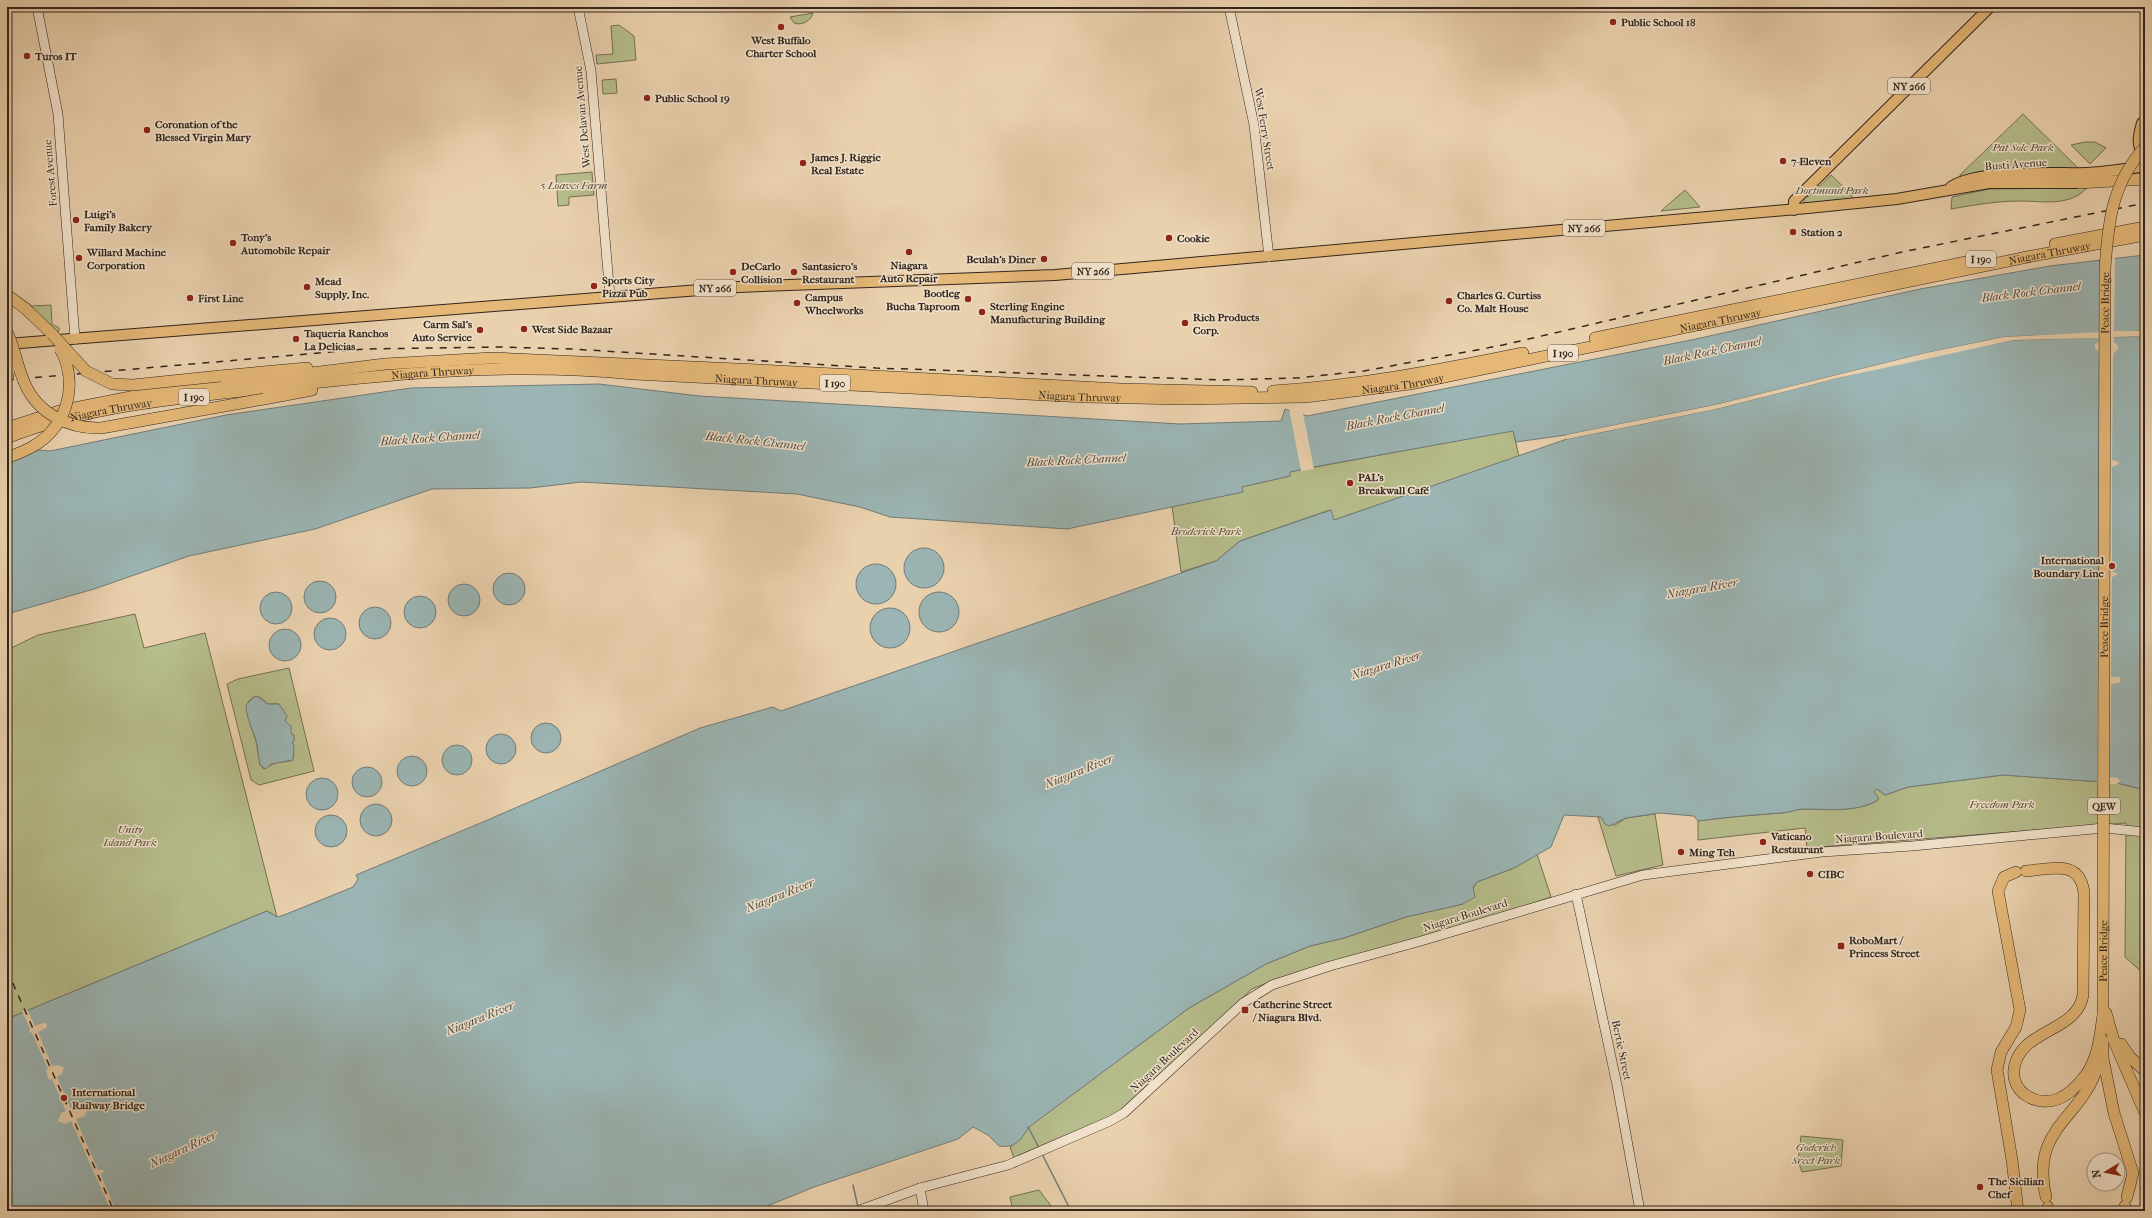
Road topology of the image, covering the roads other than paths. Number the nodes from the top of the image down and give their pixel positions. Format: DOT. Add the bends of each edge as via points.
graph roads {
  1 [pos="37,7"];
  2 [pos="578,7"];
  3 [pos="1229,7"];
  4 [pos="1990,7"];
  5 [pos="2142,123"];
  6 [pos="2145,147"];
  7 [pos="2145,154"];
  8 [pos="2145,166"];
  9 [pos="2126,172"];
  10 [pos="2145,178"];
  11 [pos="2079,183"];
  12 [pos="1947,190"];
  13 [pos="1794,210"];
  14 [pos="2145,227"];
  15 [pos="2145,235"];
  16 [pos="1269,257"];
  17 [pos="7,295"];
  18 [pos="610,297"];
  19 [pos="7,333"];
  20 [pos="52,334"];
  21 [pos="76,339"];
  22 [pos="7,344"];
  23 [pos="386,370"];
  24 [pos="7,379"];
  25 [pos="1305,393"];
  26 [pos="7,428"];
  27 [pos="7,438"];
  28 [pos="7,458"];
  29 [pos="2145,832"];
  30 [pos="1576,894"];
  31 [pos="2106,1017"];
  32 [pos="2103,1039"];
  33 [pos="2144,1070"];
  34 [pos="2145,1112"];
  35 [pos="920,1188"];
  36 [pos="2048,1205"];
  37 [pos="2125,1205"];
  38 [pos="857,1211"];
  39 [pos="924,1211"];
  40 [pos="1640,1211"];
  41 [pos="2018,1211"];
  1 -- 21 [label="main road, Forest Avenue" via="58,114"];
  2 -- 18 [label="main road, West Delavan Avenue" via="591,71"];
  3 -- 16 [label="main road, West Ferry Street" via="1254,125"];
  4 -- 13 [label="main road, NY 266" via="1794,201"];
  5 -- 7 [label="main road" via="2138,140"];
  6 -- 9 [label="highway, Peace Bridge, bridge"];
  7 -- 9 [label="highway, bridge"];
  8 -- 12 [label="main road, Busti Avenue" via="2088,172 1996,176 1956,184"];
  9 -- 31 [label="highway, Peace Bridge / QEW, bridge" via="2112,207 2107,228 2106,255 2103,997"];
  10 -- 11 [label="highway"];
  11 -- 12 [label="main road, Busti Avenue" via="1999,183"];
  12 -- 13 [label="main road, Busti Avenue" via="1897,199"];
  13 -- 16 [label="main road, NY 266"];
  14 -- 25 [label="highway, Niagara Thruway / I 190" via="1424,373"];
  15 -- 25 [label="highway, Niagara Thruway / I 190" via="1410,384"];
  16 -- 18 [label="main road, NY 266" via="1035,276 772,285"];
  17 -- 20 [label="highway"];
  18 -- 21 [label="main road, NY 266"];
  19 -- 23 [label="highway, bridge" via="31,395 51,415 73,426 87,428 100,428 264,399"];
  19 -- 24 [label="highway, bridge" via="10,354"];
  20 -- 23 [label="highway, bridge" via="86,371 112,384 126,386 290,368"];
  20 -- 28 [label="highway, bridge" via="68,366 70,380 67,406 47,436 33,447"];
  21 -- 22 [label="main road, NY 266"];
  23 -- 25 [label="highway, Niagara Thruway / I 190" via="492,358 1120,389 1257,392 1284,395"];
  23 -- 26 [label="highway, Niagara Thruway / I 190" via="149,393 59,411"];
  23 -- 27 [label="highway, Niagara Thruway / I 190" via="104,409 38,426"];
  29 -- 30 [label="main road, Niagara Boulevard" via="2103,828 1771,857 1643,875"];
  30 -- 35 [label="main road, Niagara Boulevard" via="1272,985 1243,1003 1119,1116 1008,1165"];
  30 -- 40 [label="main road, Bertie Street" via="1617,1085"];
  31 -- 32 [label="highway, QEW"];
  31 -- 33 [label="highway" via="2125,1050"];
  31 -- 34 [label="highway, QEW"];
  31 -- 41 [label="highway" via="2090,1069 2080,1083 2064,1096 2054,1100 2036,1101 2024,1095 2014,1077 2017,1058 2029,1042 2071,1017 2082,1001 2084,893 2080,878 2066,868 2021,871 2004,877 1998,891 2020,1010 2016,1027 2001,1052 1997,1070"];
  32 -- 36 [label="highway, QEW" via="2101,1057 2093,1078 2056,1130 2045,1152 2042,1175"];
  32 -- 37 [label="highway, QEW" via="2103,1058 2111,1097 2133,1172"];
  35 -- 38 [label="main road, Niagara Boulevard"];
  35 -- 39 [label="main road"];
}
